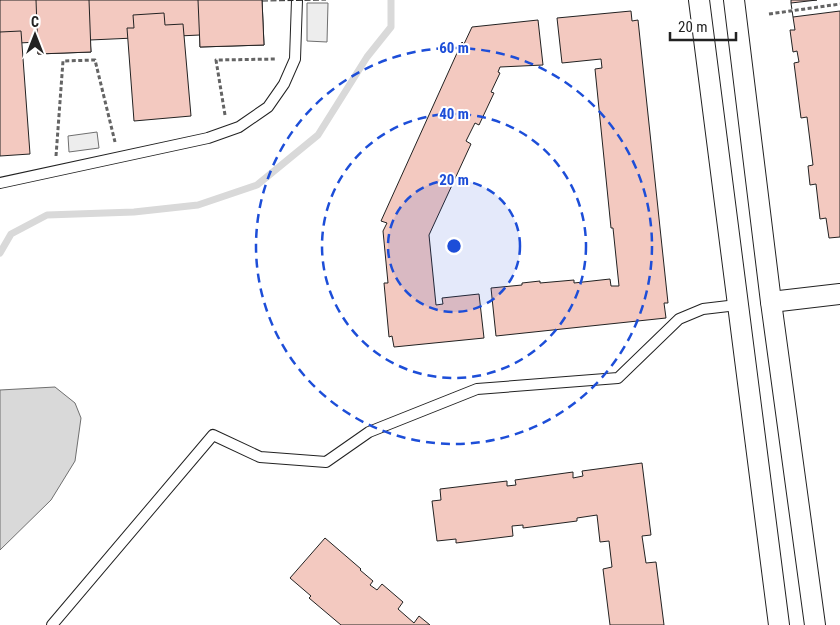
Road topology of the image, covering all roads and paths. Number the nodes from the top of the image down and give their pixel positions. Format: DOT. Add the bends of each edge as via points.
graph roads {
  1 [pos="297,0"];
  2 [pos="699,0"];
  3 [pos="734,0"];
  4 [pos="840,4"];
  5 [pos="769,14"];
  6 [pos="278,52"];
  7 [pos="277,59"];
  8 [pos="276,64"];
  9 [pos="226,120"];
  10 [pos="119,157"];
  11 [pos="55,171"];
  12 [pos="0,183"];
  13 [pos="840,294"];
  14 [pos="771,302"];
  15 [pos="737,305"];
  16 [pos="52,625"];
  17 [pos="779,625"];
  18 [pos="815,625"];
  1 -- 10 [label="lane" via="295,59 284,84 268,107 239,127 208,138"];
  2 -- 15 [label="street"];
  3 -- 14 [label="street"];
  4 -- 5 [label="path"];
  6 -- 7 [label="path"];
  7 -- 8 [label="path"];
  7 -- 9 [label="path" via="216,60"];
  10 -- 11 [label="lane"];
  10 -- 11 [label="path" via="95,60 63,61"];
  11 -- 12 [label="lane"];
  13 -- 14 [label="street"];
  14 -- 18 [label="street"];
  15 -- 16 [label="lane" via="703,309 679,319 618,378 477,389 368,432 326,462 260,458 213,435"];
  15 -- 17 [label="street"];
}
